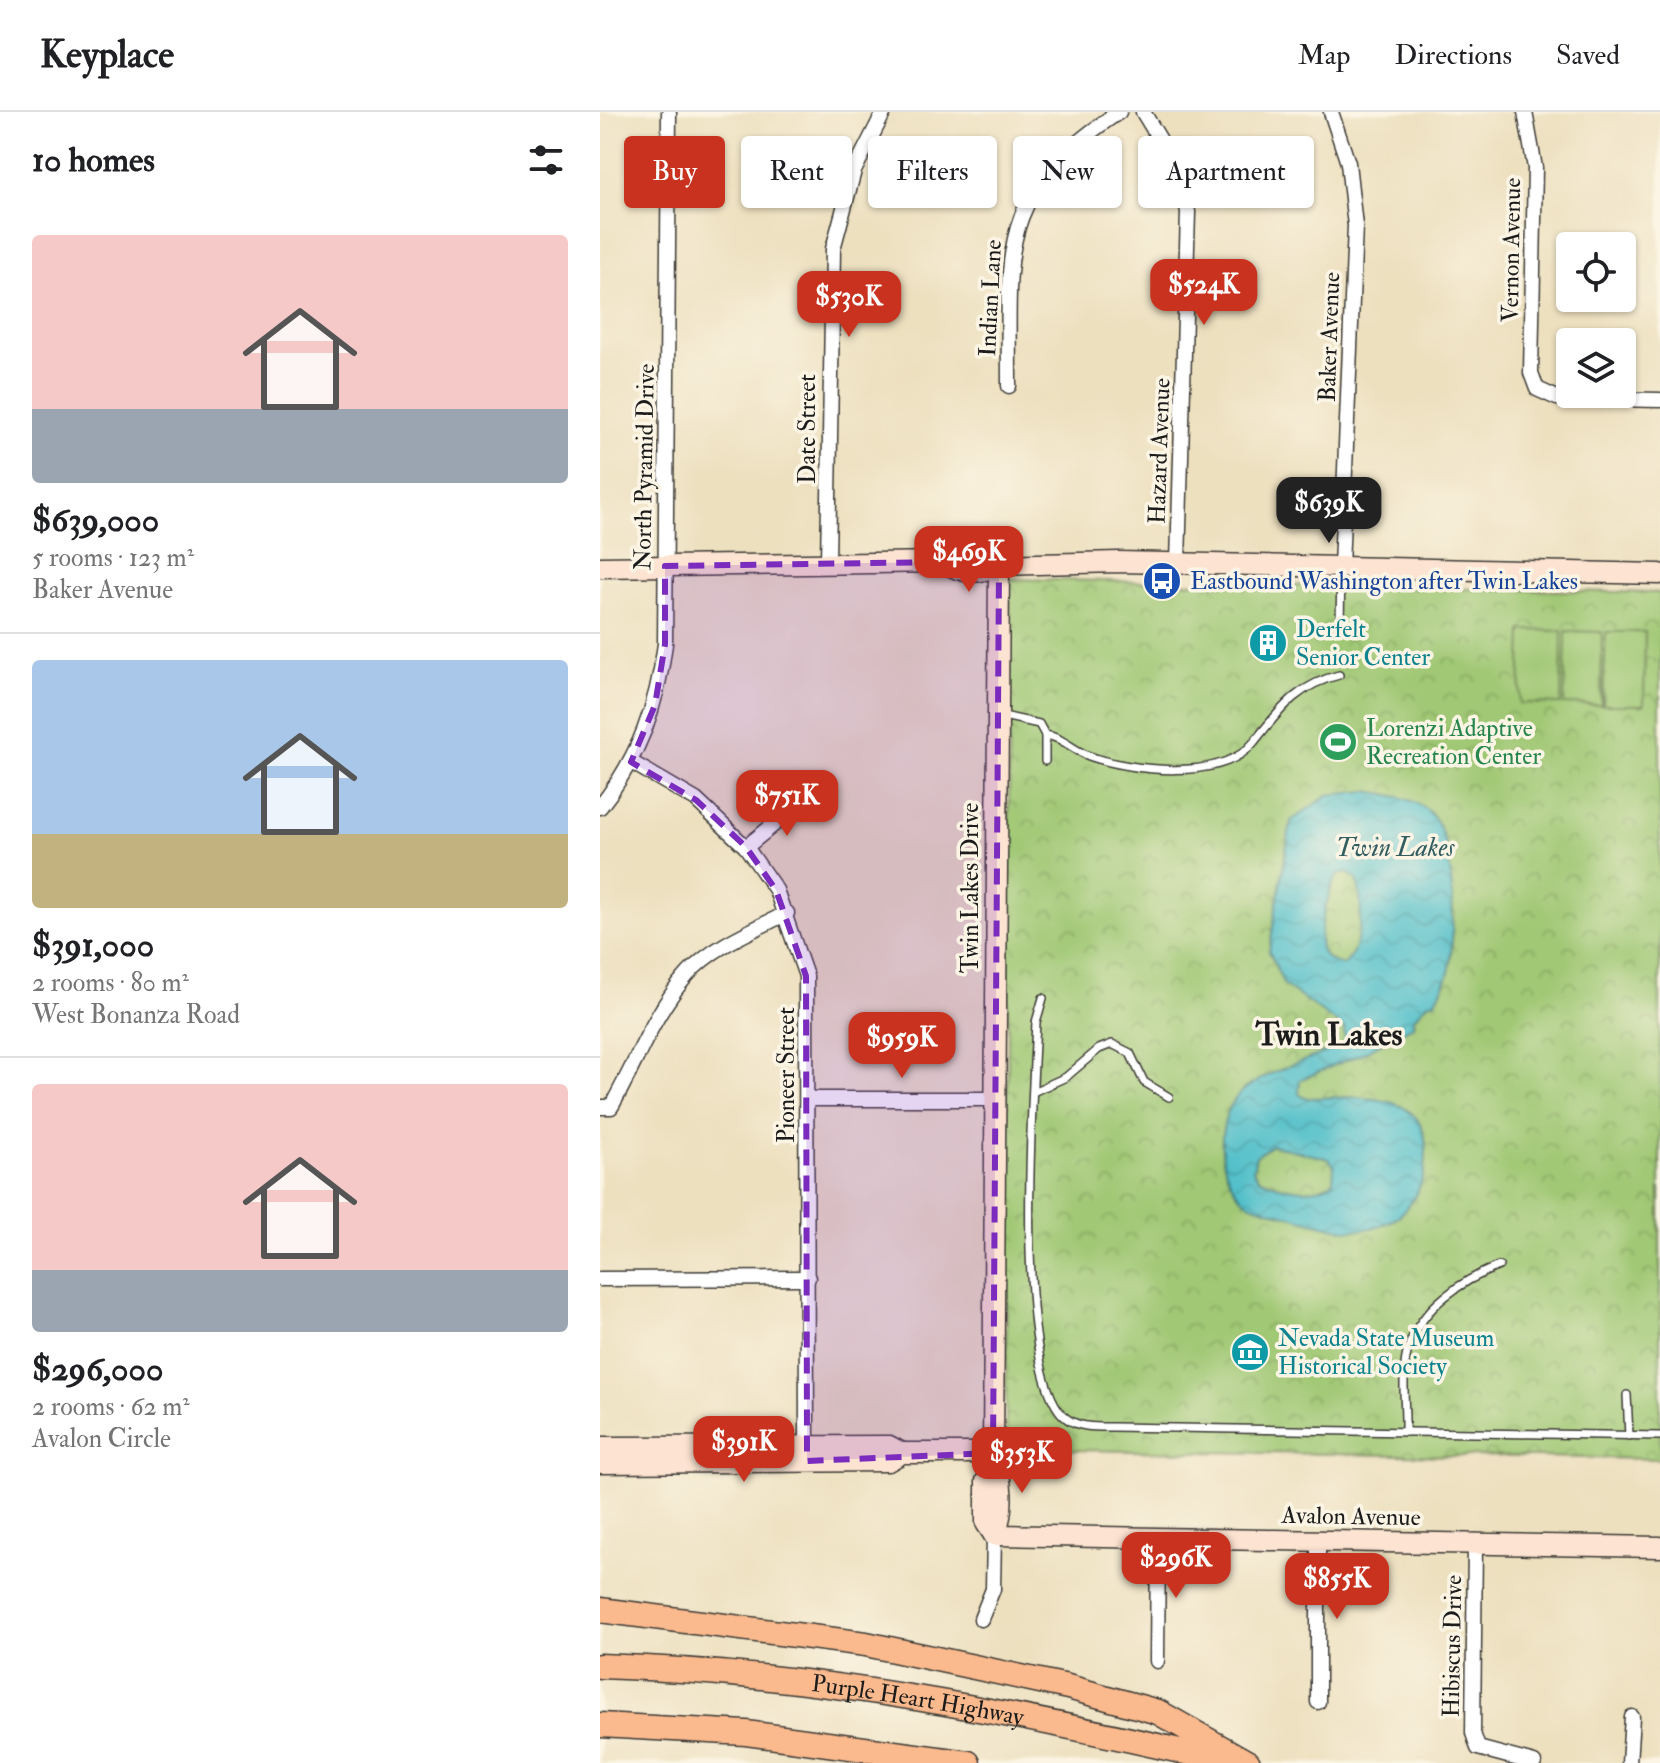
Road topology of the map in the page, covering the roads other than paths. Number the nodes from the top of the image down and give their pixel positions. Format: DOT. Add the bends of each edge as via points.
graph roads {
  1 [pos="669,112"];
  2 [pos="884,112"];
  3 [pos="1119,112"];
  4 [pos="1143,112"];
  5 [pos="1331,112"];
  6 [pos="1525,112"];
  7 [pos="1009,386"];
  8 [pos="1660,400"];
  9 [pos="828,563"];
  10 [pos="1178,563"];
  11 [pos="999,565"];
  12 [pos="665,566"];
  13 [pos="600,567"];
  14 [pos="1341,567"];
  15 [pos="1660,574"];
  16 [pos="1340,625"];
  17 [pos="1339,675"];
  18 [pos="997,715"];
  19 [pos="1045,735"];
  20 [pos="1045,761"];
  21 [pos="631,762"];
  22 [pos="803,801"];
  23 [pos="600,807"];
  24 [pos="746,847"];
  25 [pos="787,913"];
  26 [pos="1043,998"];
  27 [pos="1035,1091"];
  28 [pos="1169,1097"];
  29 [pos="808,1099"];
  30 [pos="996,1099"];
  31 [pos="600,1107"];
  32 [pos="1499,1266"];
  33 [pos="808,1278"];
  34 [pos="600,1279"];
  35 [pos="1627,1395"];
  36 [pos="1405,1432"];
  37 [pos="1629,1436"];
  38 [pos="1660,1436"];
  39 [pos="600,1447"];
  40 [pos="993,1453"];
  41 [pos="651,1454"];
  42 [pos="807,1454"];
  43 [pos="600,1463"];
  44 [pos="994,1535"];
  45 [pos="1158,1538"];
  46 [pos="1318,1541"];
  47 [pos="1475,1544"];
  48 [pos="1660,1547"];
  49 [pos="600,1610"];
  50 [pos="981,1619"];
  51 [pos="1157,1661"];
  52 [pos="600,1666"];
  53 [pos="1318,1702"];
  54 [pos="1632,1717"];
  55 [pos="606,1726"];
  56 [pos="968,1763"];
  57 [pos="1232,1763"];
  58 [pos="1248,1763"];
  59 [pos="1534,1763"];
  60 [pos="1629,1763"];
  1 -- 12 [label="street, North Pyramid Drive"];
  2 -- 9 [label="street, Date Street" via="854,171 833,249"];
  3 -- 7 [label="street, Indian Lane" via="1075,141 1049,168 1017,224 1009,268"];
  4 -- 10 [label="street, Hazard Avenue" via="1180,173 1188,212"];
  5 -- 14 [label="street, Baker Avenue" via="1348,163 1355,226"];
  6 -- 8 [label="street, Vernon Avenue" via="1535,168 1531,373 1537,389 1557,398"];
  9 -- 11 [label="street" via="943,562 959,555 985,555"];
  9 -- 12 [label="street"];
  10 -- 11 [label="street"];
  10 -- 14 [label="street"];
  11 -- 18 [label="street, Twin Lakes Drive"];
  12 -- 13 [label="street"];
  12 -- 21 [label="street, North Pyramid Drive" via="661,673 655,705"];
  14 -- 15 [label="street"];
  14 -- 16 [label="lane"];
  17 -- 19 [label="lane" via="1315,680 1300,692 1251,746 1190,770 1114,764"];
  18 -- 19 [label="lane" via="1039,724"];
  18 -- 30 [label="street, Twin Lakes Drive"];
  19 -- 20 [label="lane"];
  21 -- 23 [label="street, North Pyramid Drive"];
  21 -- 24 [label="street, Pioneer Street" via="696,800"];
  22 -- 24 [label="street"];
  24 -- 25 [label="street, Pioneer Street"];
  25 -- 29 [label="street, Pioneer Street" via="806,976"];
  25 -- 31 [label="street" via="689,972 655,1019 611,1107"];
  26 -- 27 [label="lane" via="1036,1022"];
  27 -- 28 [label="lane" via="1066,1077 1112,1044 1130,1053 1144,1082"];
  27 -- 36 [label="lane" via="1029,1243 1033,1305 1046,1392 1066,1418 1099,1427"];
  29 -- 30 [label="street"];
  29 -- 33 [label="street, Pioneer Street"];
  30 -- 40 [label="street, Twin Lakes Drive"];
  32 -- 36 [label="lane" via="1465,1281 1420,1326 1409,1347"];
  33 -- 34 [label="street"];
  33 -- 42 [label="street, Pioneer Street"];
  35 -- 37 [label="lane"];
  36 -- 37 [label="lane"];
  37 -- 38 [label="lane"];
  39 -- 41 [label="street"];
  40 -- 42 [label="street" via="902,1453 889,1446"];
  40 -- 44 [label="street, Twin Lakes Drive" via="999,1470 1000,1522"];
  41 -- 42 [label="street"];
  41 -- 43 [label="street"];
  44 -- 45 [label="street, Avalon Avenue"];
  44 -- 50 [label="street, Twin Lakes Drive" via="993,1589"];
  45 -- 46 [label="street, Avalon Avenue"];
  45 -- 51 [label="street"];
  46 -- 47 [label="street, Avalon Avenue"];
  46 -- 53 [label="street"];
  47 -- 48 [label="street, Avalon Avenue"];
  47 -- 59 [label="street, Hibiscus Drive" via="1473,1733 1478,1748"];
  49 -- 58 [label="highway" via="852,1642 979,1666 1158,1712"];
  52 -- 57 [label="highway, Purple Heart Highway" via="890,1692 1041,1719"];
  54 -- 60 [label="street"];
  55 -- 56 [label="highway" via="746,1733"];
}
